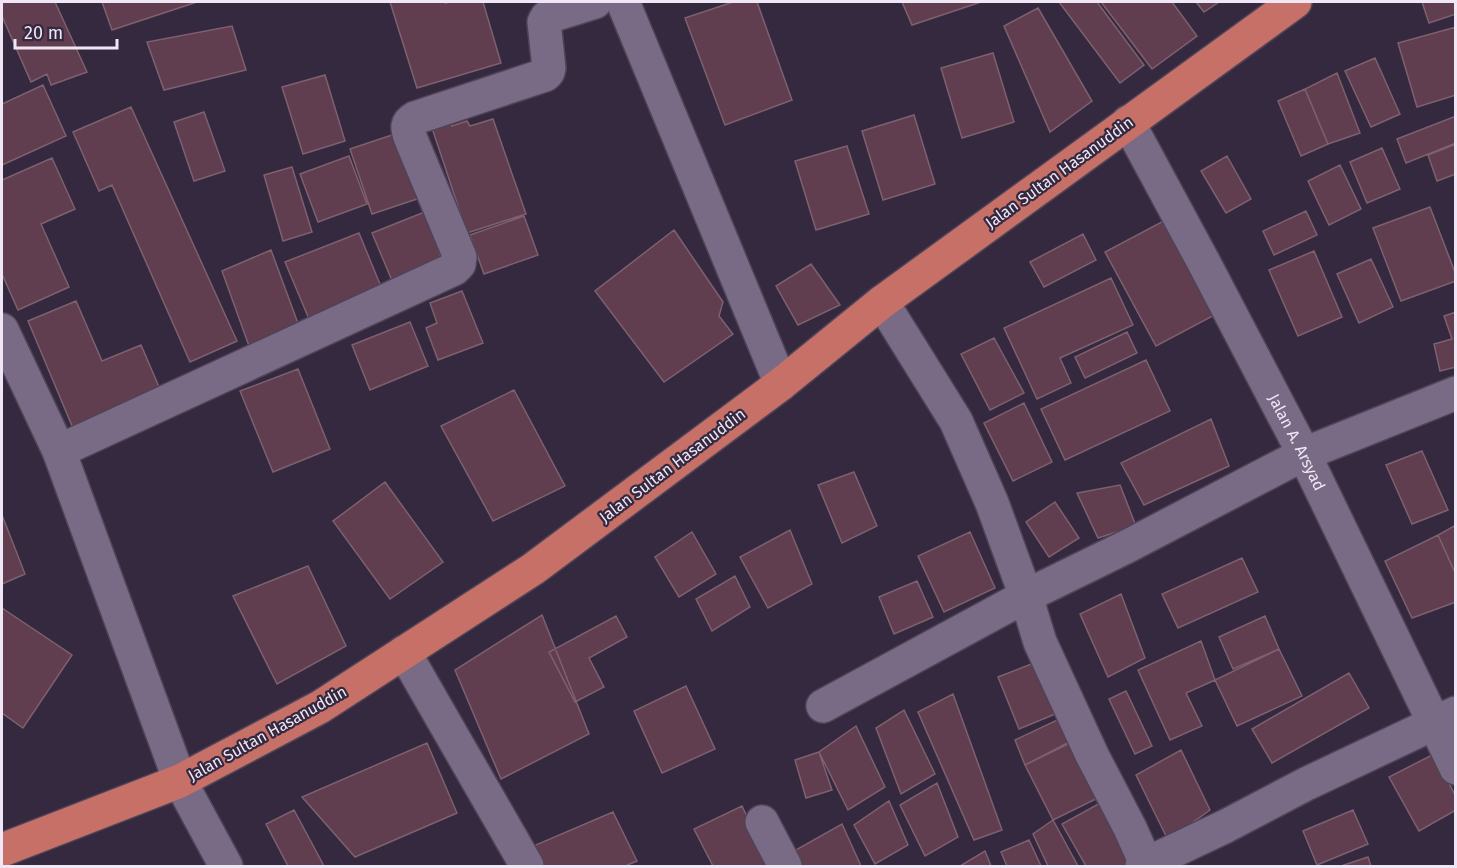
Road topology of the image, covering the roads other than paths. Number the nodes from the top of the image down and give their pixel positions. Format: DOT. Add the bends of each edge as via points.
graph roads {
  1 [pos="595,2"];
  2 [pos="623,2"];
  3 [pos="1295,2"];
  4 [pos="1128,122"];
  5 [pos="882,302"];
  6 [pos="2,330"];
  7 [pos="781,384"];
  8 [pos="1455,393"];
  9 [pos="59,451"];
  10 [pos="1304,454"];
  11 [pos="1026,596"];
  12 [pos="404,652"];
  13 [pos="823,706"];
  14 [pos="1445,719"];
  15 [pos="1455,768"];
  16 [pos="180,781"];
  17 [pos="762,822"];
  18 [pos="2,850"];
  19 [pos="1145,866"];
  20 [pos="226,867"];
  21 [pos="527,867"];
  22 [pos="785,867"];
  1 -- 9 [label="street" via="547,17 544,22 549,68 545,75 409,122 410,137 460,257 454,269"];
  2 -- 7 [label="street"];
  3 -- 4 [label="highway, Jalan Sultan Hasanuddin"];
  4 -- 5 [label="highway, Jalan Sultan Hasanuddin"];
  4 -- 10 [label="street, Jalan A. Arsyad"];
  5 -- 7 [label="highway, Jalan Sultan Hasanuddin"];
  5 -- 11 [label="street" via="956,421"];
  6 -- 9 [label="street"];
  7 -- 12 [label="highway, Jalan Sultan Hasanuddin" via="533,569"];
  8 -- 10 [label="street"];
  9 -- 16 [label="street"];
  10 -- 11 [label="street"];
  10 -- 14 [label="street, Jalan A. Arsyad"];
  11 -- 13 [label="street"];
  11 -- 19 [label="street" via="1040,642"];
  12 -- 16 [label="highway, Jalan Sultan Hasanuddin" via="320,707"];
  12 -- 21 [label="street"];
  14 -- 15 [label="street, Jalan A. Arsyad"];
  14 -- 19 [label="street"];
  16 -- 18 [label="highway, Jalan Sultan Hasanuddin"];
  16 -- 20 [label="street"];
  17 -- 22 [label="street"];
}
